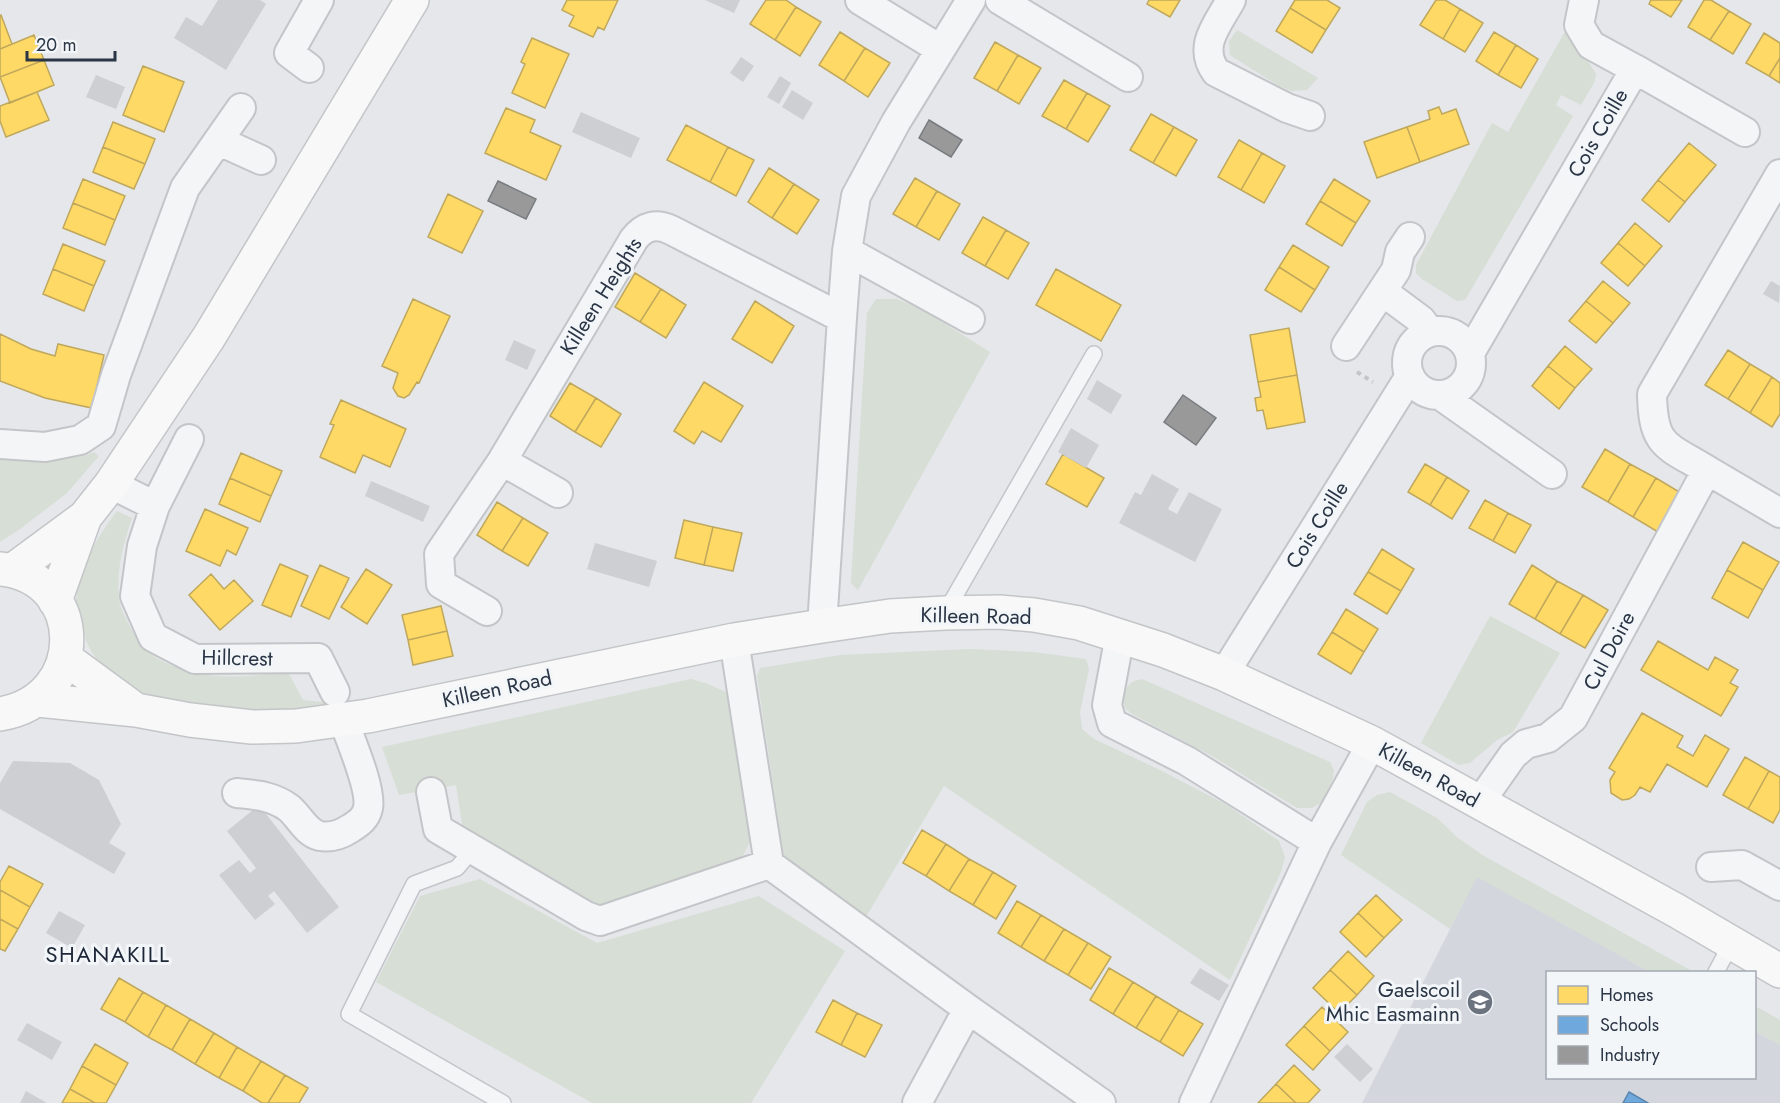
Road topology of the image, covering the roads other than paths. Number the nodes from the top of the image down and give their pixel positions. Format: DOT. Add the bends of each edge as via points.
graph roads {
  1 [pos="319,0"];
  2 [pos="412,0"];
  3 [pos="860,0"];
  4 [pos="971,0"];
  5 [pos="1000,0"];
  6 [pos="1231,0"];
  7 [pos="1580,1"];
  8 [pos="940,49"];
  9 [pos="309,68"];
  10 [pos="1635,69"];
  11 [pos="1128,78"];
  12 [pos="242,108"];
  13 [pos="1310,116"];
  14 [pos="1745,132"];
  15 [pos="219,141"];
  16 [pos="261,160"];
  17 [pos="1780,174"];
  18 [pos="1410,237"];
  19 [pos="847,251"];
  20 [pos="1383,291"];
  21 [pos="842,318"];
  22 [pos="969,319"];
  23 [pos="1430,332"];
  24 [pos="1346,346"];
  25 [pos="1470,353"];
  26 [pos="1094,354"];
  27 [pos="1403,387"];
  28 [pos="1440,395"];
  29 [pos="189,439"];
  30 [pos="0,444"];
  31 [pos="502,461"];
  32 [pos="1707,470"];
  33 [pos="1552,474"];
  34 [pos="111,484"];
  35 [pos="558,493"];
  36 [pos="155,506"];
  37 [pos="1780,513"];
  38 [pos="85,517"];
  39 [pos="6,569"];
  40 [pos="55,601"];
  41 [pos="487,611"];
  42 [pos="945,613"];
  43 [pos="822,626"];
  44 [pos="1120,635"];
  45 [pos="734,640"];
  46 [pos="65,658"];
  47 [pos="1224,674"];
  48 [pos="38,700"];
  49 [pos="339,705"];
  50 [pos="136,710"];
  51 [pos="0,714"];
  52 [pos="1372,743"];
  53 [pos="431,792"];
  54 [pos="237,793"];
  55 [pos="1480,802"];
  56 [pos="1317,842"];
  57 [pos="473,849"];
  58 [pos="769,864"];
  59 [pos="1712,867"];
  60 [pos="1780,886"];
  61 [pos="1724,958"];
  62 [pos="1780,971"];
  63 [pos="968,1009"];
  64 [pos="503,1103"];
  65 [pos="916,1103"];
  66 [pos="1101,1103"];
  67 [pos="1194,1103"];
  1 -- 9 [label="street" via="289,53"];
  2 -- 34 [label="street" via="209,338"];
  3 -- 8 [label="street"];
  4 -- 8 [label="street"];
  5 -- 11 [label="street"];
  6 -- 13 [label="street" via="1209,43 1209,62 1216,72"];
  7 -- 10 [label="street, Cois Coille" via="1579,25 1591,45"];
  8 -- 19 [label="street" via="856,196"];
  10 -- 14 [label="street, Cois Coille"];
  10 -- 25 [label="street, Cois Coille"];
  12 -- 15 [label="street"];
  15 -- 16 [label="street"];
  15 -- 30 [label="street" via="185,188 101,426 80,440 45,447"];
  17 -- 32 [label="street" via="1652,394 1653,421 1663,443"];
  18 -- 20 [label="street"];
  19 -- 21 [label="street"];
  19 -- 22 [label="street"];
  20 -- 23 [label="street" via="1421,320"];
  20 -- 24 [label="street"];
  21 -- 31 [label="street, Killeen Heights" via="671,230 657,226 644,229 634,239"];
  21 -- 43 [label="street"];
  23 -- 25 [label="street" via="1450,332 1466,344"];
  23 -- 27 [label="street" via="1412,345"];
  25 -- 28 [label="street" via="1472,363 1466,382 1459,389"];
  26 -- 42 [label="lane"];
  27 -- 28 [label="street"];
  27 -- 47 [label="street, Cois Coille"];
  28 -- 33 [label="street"];
  29 -- 36 [label="street, Hillcrest"];
  31 -- 35 [label="street"];
  31 -- 41 [label="street, Killeen Heights" via="439,554 441,584"];
  32 -- 37 [label="street"];
  32 -- 55 [label="street, Cul Doire" via="1573,718 1548,738 1526,744 1513,755"];
  34 -- 36 [label="street"];
  34 -- 38 [label="street"];
  36 -- 49 [label="street, Hillcrest" via="142,546 135,596 153,637 195,659 318,658"];
  38 -- 39 [label="street"];
  38 -- 40 [label="street"];
  39 -- 40 [label="street" via="36,581"];
  40 -- 46 [label="street" via="66,627"];
  42 -- 43 [label="street, Killeen Road"];
  42 -- 44 [label="street, Killeen Road" via="1034,615"];
  43 -- 45 [label="street, Killeen Road"];
  44 -- 47 [label="street, Killeen Road"];
  44 -- 56 [label="street" via="1107,705 1112,723 1187,761"];
  45 -- 49 [label="street, Killeen Road" via="368,716"];
  45 -- 58 [label="street"];
  46 -- 48 [label="street" via="51,687"];
  46 -- 50 [label="street"];
  47 -- 52 [label="street, Killeen Road"];
  48 -- 50 [label="street, Killeen Road"];
  48 -- 51 [label="street"];
  49 -- 50 [label="street, Killeen Road" via="296,726 252,727"];
  49 -- 54 [label="street" via="368,794 363,820 337,835 320,836 277,800"];
  52 -- 55 [label="street, Killeen Road"];
  52 -- 56 [label="street"];
  53 -- 57 [label="street" via="438,829"];
  55 -- 61 [label="street, Killeen Road" via="1677,911"];
  56 -- 67 [label="street"];
  57 -- 58 [label="street" via="600,921"];
  57 -- 64 [label="lane" via="457,868 414,884 349,1014"];
  58 -- 63 [label="street"];
  59 -- 60 [label="street" via="1742,865"];
  61 -- 62 [label="street, Killeen Road"];
  63 -- 65 [label="street"];
  63 -- 66 [label="street"];
}
